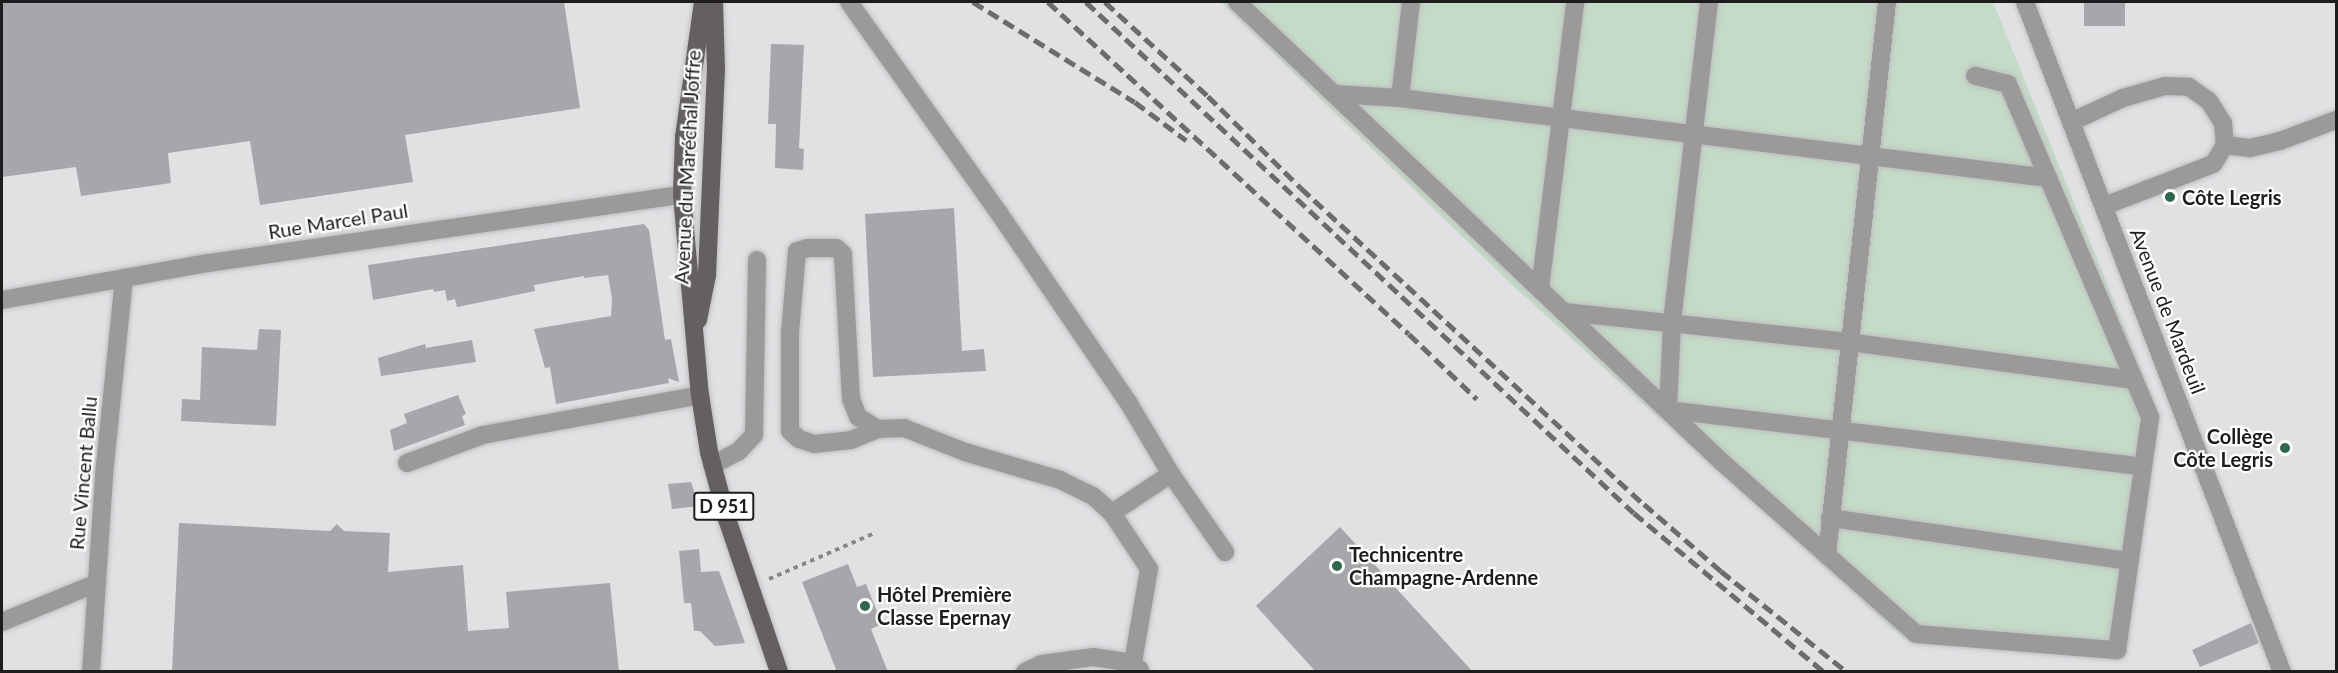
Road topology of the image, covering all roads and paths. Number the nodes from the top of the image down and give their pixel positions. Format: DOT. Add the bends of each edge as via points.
graph roads {
  1 [pos="703,2"];
  2 [pos="714,2"];
  3 [pos="849,2"];
  4 [pos="1237,2"];
  5 [pos="1410,2"];
  6 [pos="1575,2"];
  7 [pos="1709,2"];
  8 [pos="1887,2"];
  9 [pos="2025,2"];
  10 [pos="1975,76"];
  11 [pos="1335,94"];
  12 [pos="1400,98"];
  13 [pos="1561,118"];
  14 [pos="2337,120"];
  15 [pos="2071,122"];
  16 [pos="1695,135"];
  17 [pos="2225,145"];
  18 [pos="1869,156"];
  19 [pos="2048,178"];
  20 [pos="682,195"];
  21 [pos="2104,206"];
  22 [pos="757,260"];
  23 [pos="124,278"];
  24 [pos="1540,289"];
  25 [pos="2,300"];
  26 [pos="1564,312"];
  27 [pos="1672,324"];
  28 [pos="695,333"];
  29 [pos="1849,342"];
  30 [pos="2134,380"];
  31 [pos="700,395"];
  32 [pos="1668,410"];
  33 [pos="879,429"];
  34 [pos="1838,430"];
  35 [pos="407,463"];
  36 [pos="712,465"];
  37 [pos="2143,467"];
  38 [pos="1171,474"];
  39 [pos="1112,513"];
  40 [pos="1830,518"];
  41 [pos="876,533"];
  42 [pos="1225,552"];
  43 [pos="1827,555"];
  44 [pos="2129,561"];
  45 [pos="97,583"];
  46 [pos="752,586"];
  47 [pos="7,620"];
  48 [pos="1137,667"];
  49 [pos="91,672"];
  50 [pos="779,672"];
  51 [pos="1024,672"];
  52 [pos="2282,672"];
  1 -- 20 [label="main road, Avenue du Maréchal Joffre / D 951" via="684,138"];
  2 -- 28 [label="main road, Avenue du Maréchal Joffre / D 951" via="716,70 707,275"];
  3 -- 38 [label="street" via="1128,402"];
  4 -- 11 [label="street"];
  5 -- 12 [label="street"];
  6 -- 13 [label="street"];
  7 -- 16 [label="street"];
  8 -- 18 [label="street"];
  9 -- 15 [label="street, Avenue de Mardeuil"];
  10 -- 19 [label="street" via="2008,84"];
  11 -- 12 [label="street"];
  11 -- 24 [label="street"];
  12 -- 13 [label="street"];
  13 -- 16 [label="street"];
  13 -- 24 [label="street"];
  14 -- 17 [label="street" via="2250,148"];
  15 -- 17 [label="street" via="2123,98 2165,86 2189,87 2209,101 2223,123"];
  15 -- 21 [label="street, Avenue de Mardeuil"];
  16 -- 18 [label="street"];
  16 -- 27 [label="street"];
  17 -- 21 [label="street" via="2213,164"];
  18 -- 19 [label="street"];
  18 -- 29 [label="street"];
  19 -- 30 [label="street"];
  20 -- 23 [label="street, Rue Marcel Paul" via="426,230"];
  20 -- 28 [label="main road, Avenue du Maréchal Joffre / D 951"];
  21 -- 52 [label="street, Avenue de Mardeuil"];
  22 -- 36 [label="street" via="754,435 739,451"];
  23 -- 25 [label="street, Rue Marcel Paul"];
  23 -- 45 [label="street, Rue Vincent Ballu"];
  24 -- 26 [label="street"];
  26 -- 27 [label="street"];
  26 -- 32 [label="street"];
  27 -- 29 [label="street"];
  27 -- 32 [label="street"];
  28 -- 31 [label="main road, Avenue du Maréchal Joffre / D 951"];
  29 -- 30 [label="street"];
  29 -- 34 [label="street"];
  30 -- 37 [label="street" via="2150,417"];
  31 -- 35 [label="street" via="483,435"];
  31 -- 36 [label="main road, Avenue du Maréchal Joffre / D 951"];
  32 -- 34 [label="street"];
  32 -- 43 [label="street"];
  33 -- 33 [label="street" via="858,417 851,399 843,254 836,248 796,251 790,333 790,431 814,444 852,440"];
  33 -- 39 [label="street" via="904,428 965,452 1060,480 1093,496"];
  34 -- 37 [label="street"];
  34 -- 40 [label="street"];
  36 -- 46 [label="main road, Avenue du Maréchal Joffre / D 951"];
  37 -- 44 [label="street"];
  38 -- 39 [label="street"];
  38 -- 42 [label="street"];
  39 -- 48 [label="street" via="1149,570"];
  40 -- 43 [label="street"];
  40 -- 44 [label="street"];
  41 -- 46 [label="path"];
  43 -- 44 [label="street" via="1916,634 2117,650"];
  45 -- 47 [label="street"];
  45 -- 49 [label="street, Rue Vincent Ballu"];
  46 -- 50 [label="main road, Avenue du Maréchal Joffre / D 951"];
  48 -- 51 [label="street" via="1092,657 1042,664"];
}
